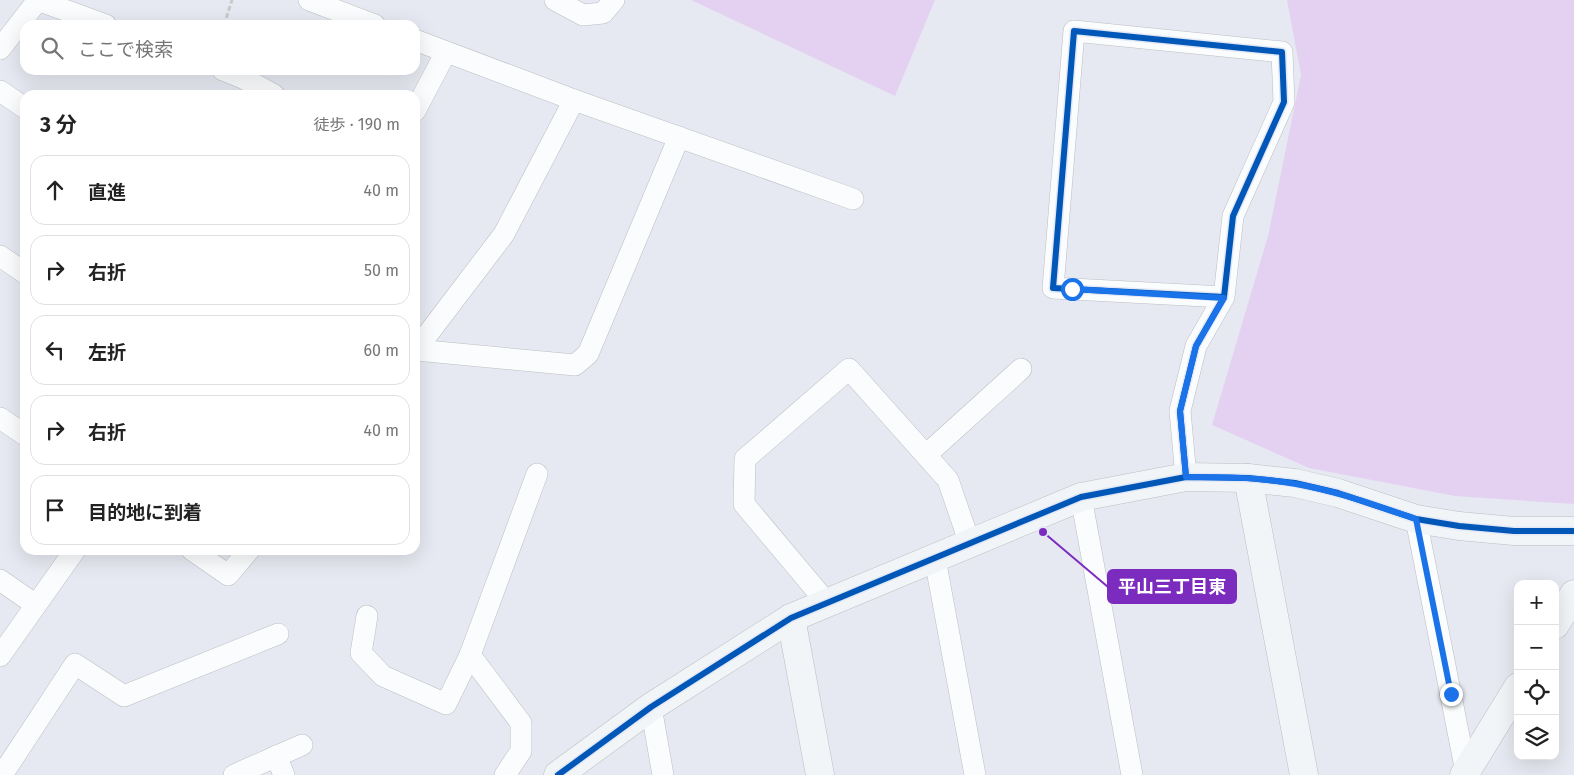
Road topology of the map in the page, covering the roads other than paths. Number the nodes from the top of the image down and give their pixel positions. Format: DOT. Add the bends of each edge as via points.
graph roads {
  1 [pos="37,0"];
  2 [pos="309,0"];
  3 [pos="555,0"];
  4 [pos="614,0"];
  5 [pos="22,20"];
  6 [pos="92,20"];
  7 [pos="362,20"];
  8 [pos="20,23"];
  9 [pos="420,42"];
  10 [pos="0,49"];
  11 [pos="446,52"];
  12 [pos="236,75"];
  13 [pos="265,90"];
  14 [pos="0,91"];
  15 [pos="574,100"];
  16 [pos="420,101"];
  17 [pos="20,105"];
  18 [pos="679,137"];
  19 [pos="853,199"];
  20 [pos="0,256"];
  21 [pos="20,270"];
  22 [pos="1224,298"];
  23 [pos="420,346"];
  24 [pos="420,351"];
  25 [pos="1021,369"];
  26 [pos="0,418"];
  27 [pos="20,432"];
  28 [pos="926,455"];
  29 [pos="537,474"];
  30 [pos="1186,477"];
  31 [pos="1248,478"];
  32 [pos="1081,497"];
  33 [pos="1416,519"];
  34 [pos="1574,531"];
  35 [pos="970,544"];
  36 [pos="71,555"];
  37 [pos="199,555"];
  38 [pos="245,555"];
  39 [pos="935,558"];
  40 [pos="0,580"];
  41 [pos="1574,594"];
  42 [pos="827,603"];
  43 [pos="36,605"];
  44 [pos="367,616"];
  45 [pos="790,618"];
  46 [pos="1559,618"];
  47 [pos="278,634"];
  48 [pos="470,655"];
  49 [pos="0,656"];
  50 [pos="1514,693"];
  51 [pos="651,707"];
  52 [pos="302,745"];
  53 [pos="280,766"];
  54 [pos="7,773"];
  55 [pos="1465,773"];
  56 [pos="234,775"];
  57 [pos="505,775"];
  58 [pos="558,775"];
  59 [pos="663,775"];
  60 [pos="820,775"];
  61 [pos="975,775"];
  62 [pos="1132,775"];
  63 [pos="1304,775"];
  1 -- 5 [label="street"];
  1 -- 6 [label="street"];
  2 -- 7 [label="street"];
  3 -- 4 [label="street" via="583,16 602,13"];
  8 -- 10 [label="street"];
  9 -- 11 [label="street"];
  11 -- 15 [label="street"];
  11 -- 16 [label="street"];
  12 -- 13 [label="street"];
  14 -- 17 [label="street"];
  15 -- 18 [label="street"];
  15 -- 23 [label="street" via="504,234"];
  18 -- 19 [label="street"];
  18 -- 24 [label="street" via="588,354 575,365"];
  20 -- 21 [label="street"];
  22 -- 22 [label="street" via="1233,216 1284,102 1282,52 1074,31 1053,288"];
  22 -- 30 [label="street" via="1196,346 1180,411"];
  25 -- 28 [label="street"];
  26 -- 27 [label="street"];
  28 -- 35 [label="street" via="948,480"];
  28 -- 42 [label="street" via="850,369 745,458 744,504"];
  29 -- 48 [label="street"];
  30 -- 31 [label="street"];
  30 -- 32 [label="street"];
  31 -- 33 [label="street" via="1338,493"];
  31 -- 63 [label="street"];
  32 -- 35 [label="street"];
  32 -- 62 [label="street"];
  33 -- 34 [label="street" via="1514,531"];
  33 -- 55 [label="street"];
  35 -- 39 [label="street"];
  36 -- 43 [label="street"];
  37 -- 38 [label="street" via="228,575"];
  39 -- 42 [label="street"];
  39 -- 61 [label="street"];
  40 -- 43 [label="street"];
  41 -- 46 [label="street"];
  42 -- 45 [label="street"];
  43 -- 49 [label="street"];
  44 -- 48 [label="street" via="360,653 383,676 446,704"];
  45 -- 51 [label="street"];
  45 -- 60 [label="street"];
  47 -- 54 [label="street" via="124,696 76,664"];
  48 -- 57 [label="street" via="521,723 521,751"];
  50 -- 55 [label="street"];
  51 -- 58 [label="street"];
  51 -- 59 [label="street"];
  52 -- 53 [label="street"];
  53 -- 56 [label="street"];
}
